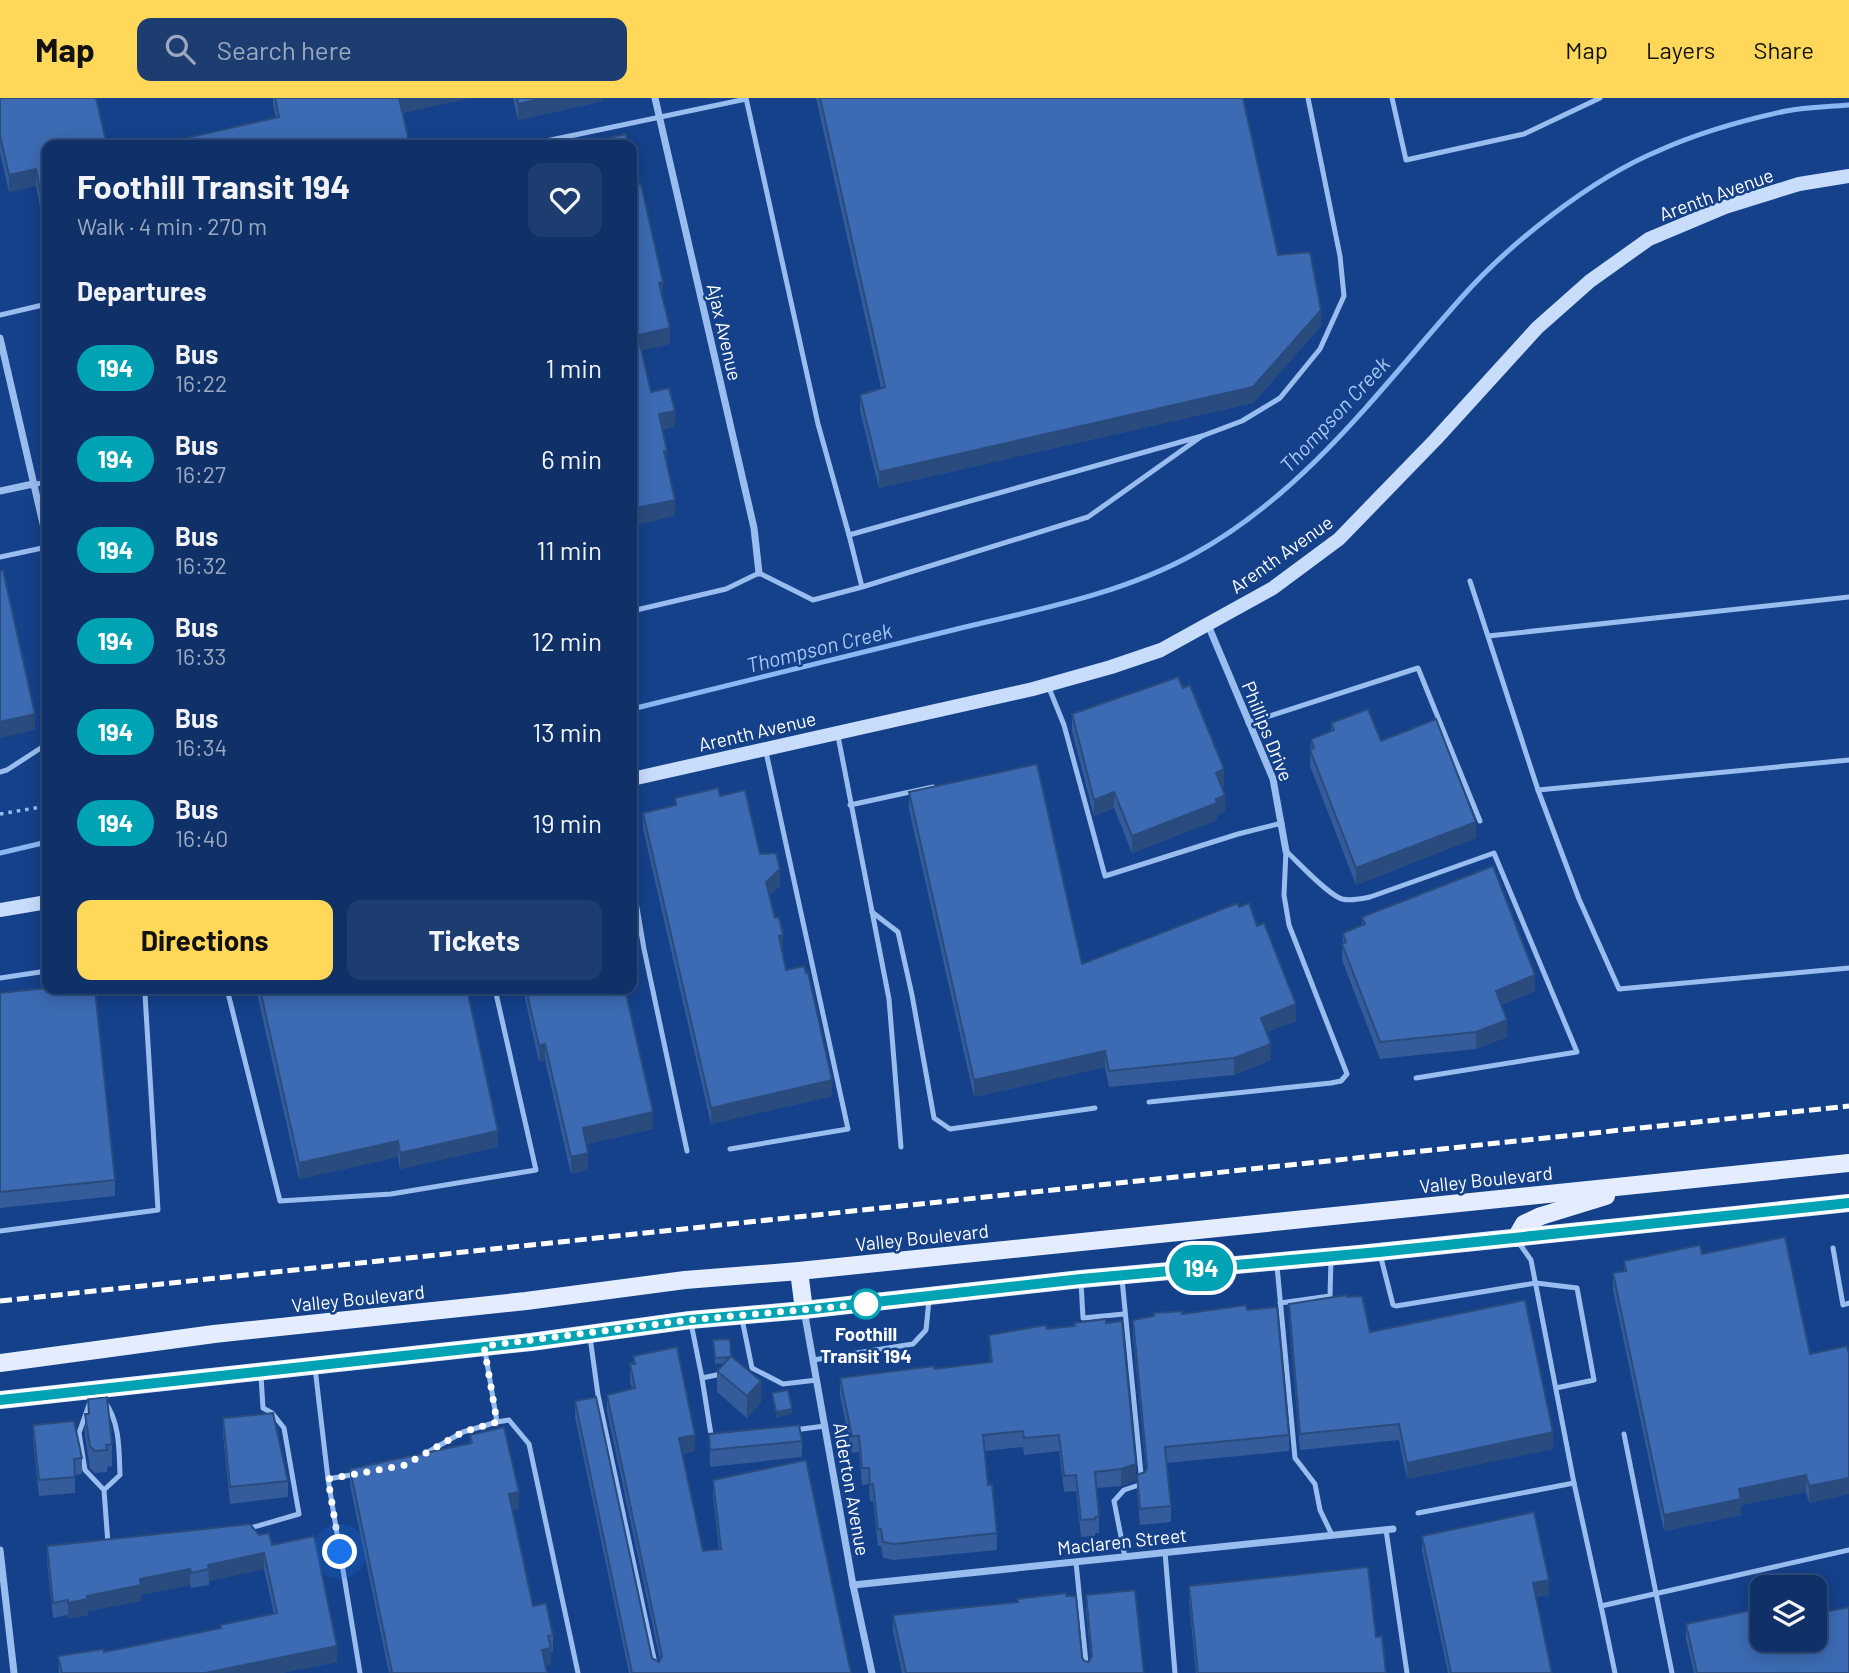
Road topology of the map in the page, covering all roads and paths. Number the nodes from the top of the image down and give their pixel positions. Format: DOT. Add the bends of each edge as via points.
graph roads {
  1 [pos="655,98"];
  2 [pos="746,98"];
  3 [pos="1308,98"];
  4 [pos="1392,98"];
  5 [pos="1600,98"];
  6 [pos="659,117"];
  7 [pos="551,140"];
  8 [pos="1849,176"];
  9 [pos="42,305"];
  10 [pos="0,315"];
  11 [pos="0,338"];
  12 [pos="1202,436"];
  13 [pos="42,483"];
  14 [pos="33,484"];
  15 [pos="0,491"];
  16 [pos="42,521"];
  17 [pos="849,535"];
  18 [pos="42,548"];
  19 [pos="0,557"];
  20 [pos="760,573"];
  21 [pos="1470,581"];
  22 [pos="862,587"];
  23 [pos="1849,597"];
  24 [pos="637,610"];
  25 [pos="1208,625"];
  26 [pos="1488,636"];
  27 [pos="1048,685"];
  28 [pos="1248,723"];
  29 [pos="837,733"];
  30 [pos="42,747"];
  31 [pos="766,749"];
  32 [pos="1849,760"];
  33 [pos="0,772"];
  34 [pos="637,778"];
  35 [pos="945,785"];
  36 [pos="1538,790"];
  37 [pos="850,805"];
  38 [pos="42,807"];
  39 [pos="0,814"];
  40 [pos="1480,821"];
  41 [pos="1282,823"];
  42 [pos="1286,851"];
  43 [pos="42,903"];
  44 [pos="637,908"];
  45 [pos="0,909"];
  46 [pos="872,912"];
  47 [pos="1849,968"];
  48 [pos="42,972"];
  49 [pos="0,978"];
  50 [pos="145,994"];
  51 [pos="228,994"];
  52 [pos="496,994"];
  53 [pos="1416,1077"];
  54 [pos="1149,1101"];
  55 [pos="1095,1108"];
  56 [pos="901,1147"];
  57 [pos="730,1149"];
  58 [pos="687,1151"];
  59 [pos="1849,1163"];
  60 [pos="1646,1184"];
  61 [pos="1849,1203"];
  62 [pos="0,1231"];
  63 [pos="1516,1238"];
  64 [pos="1833,1248"];
  65 [pos="1379,1252"];
  66 [pos="1331,1256"];
  67 [pos="1277,1260"];
  68 [pos="799,1271"];
  69 [pos="1122,1276"];
  70 [pos="1081,1279"];
  71 [pos="1536,1283"];
  72 [pos="930,1297"];
  73 [pos="1280,1303"];
  74 [pos="1849,1303"];
  75 [pos="804,1310"];
  76 [pos="1124,1314"];
  77 [pos="741,1316"];
  78 [pos="690,1320"];
  79 [pos="590,1334"];
  80 [pos="484,1346"];
  81 [pos="813,1360"];
  82 [pos="0,1363"];
  83 [pos="315,1364"];
  84 [pos="752,1368"];
  85 [pos="260,1370"];
  86 [pos="740,1370"];
  87 [pos="727,1373"];
  88 [pos="702,1378"];
  89 [pos="817,1380"];
  90 [pos="1556,1388"];
  91 [pos="96,1389"];
  92 [pos="0,1400"];
  93 [pos="497,1422"];
  94 [pos="825,1426"];
  95 [pos="787,1431"];
  96 [pos="1624,1434"];
  97 [pos="725,1440"];
  98 [pos="415,1459"];
  99 [pos="366,1472"];
  100 [pos="328,1479"];
  101 [pos="1574,1483"];
  102 [pos="104,1490"];
  103 [pos="1418,1513"];
  104 [pos="1390,1529"];
  105 [pos="241,1530"];
  106 [pos="1332,1535"];
  107 [pos="121,1546"];
  108 [pos="0,1550"];
  109 [pos="1849,1550"];
  110 [pos="1165,1552"];
  111 [pos="1125,1557"];
  112 [pos="0,1558"];
  113 [pos="1076,1562"];
  114 [pos="2,1585"];
  115 [pos="853,1585"];
  116 [pos="1657,1593"];
  117 [pos="1601,1606"];
  118 [pos="4,1628"];
  119 [pos="14,1673"];
  120 [pos="360,1673"];
  121 [pos="578,1673"];
  122 [pos="657,1673"];
  123 [pos="872,1673"];
  124 [pos="1087,1673"];
  125 [pos="1175,1673"];
  126 [pos="1406,1673"];
  127 [pos="1615,1673"];
  128 [pos="1672,1673"];
  1 -- 6 [label="street, Ajax Avenue"];
  2 -- 6 [label="lane"];
  2 -- 17 [label="lane" via="818,424"];
  3 -- 12 [label="lane" via="1345,296 1320,349 1280,398 1242,421"];
  4 -- 5 [label="lane" via="1406,160 1524,134"];
  6 -- 7 [label="lane"];
  6 -- 20 [label="street, Ajax Avenue" via="754,528"];
  8 -- 25 [label="street, Arenth Avenue" via="1799,184 1725,206 1650,239 1590,281 1537,328 1339,539 1273,588"];
  9 -- 10 [label="lane"];
  11 -- 14 [label="street"];
  12 -- 17 [label="lane"];
  12 -- 22 [label="lane" via="1088,517"];
  13 -- 14 [label="lane"];
  14 -- 15 [label="street"];
  14 -- 16 [label="street"];
  17 -- 22 [label="lane"];
  18 -- 19 [label="lane"];
  20 -- 22 [label="lane" via="813,600"];
  20 -- 24 [label="lane" via="726,589"];
  21 -- 26 [label="lane"];
  23 -- 26 [label="lane"];
  25 -- 27 [label="street, Arenth Avenue" via="1161,650"];
  25 -- 28 [label="street, Phillips Drive"];
  26 -- 36 [label="lane"];
  27 -- 29 [label="street, Arenth Avenue"];
  27 -- 41 [label="lane" via="1064,725 1105,876"];
  28 -- 40 [label="lane" via="1418,668"];
  28 -- 41 [label="street, Phillips Drive" via="1273,779"];
  29 -- 31 [label="street, Arenth Avenue"];
  29 -- 37 [label="lane"];
  30 -- 33 [label="lane"];
  31 -- 34 [label="street, Arenth Avenue"];
  31 -- 57 [label="lane" via="848,1129"];
  32 -- 36 [label="lane"];
  35 -- 37 [label="lane"];
  36 -- 47 [label="lane" via="1619,989"];
  37 -- 46 [label="lane"];
  38 -- 39 [label="path"];
  41 -- 42 [label="street, Phillips Drive"];
  42 -- 53 [label="lane" via="1340,899 1354,900 1494,853 1577,1052"];
  42 -- 54 [label="lane" via="1284,895 1289,925 1347,1074 1331,1083"];
  43 -- 45 [label="street"];
  44 -- 58 [label="lane"];
  46 -- 55 [label="lane" via="898,932 934,1118 950,1129"];
  46 -- 56 [label="lane" via="889,999"];
  48 -- 49 [label="lane"];
  50 -- 62 [label="lane" via="158,1210"];
  51 -- 52 [label="lane" via="279,1201 391,1194 536,1170"];
  59 -- 60 [label="main road, Valley Boulevard"];
  60 -- 63 [label="main road" via="1541,1216 1524,1224"];
  60 -- 68 [label="main road, Valley Boulevard"];
  61 -- 63 [label="main road"];
  63 -- 65 [label="main road"];
  63 -- 71 [label="lane" via="1531,1260"];
  64 -- 74 [label="lane" via="1843,1305"];
  65 -- 66 [label="main road"];
  65 -- 71 [label="lane" via="1396,1306"];
  66 -- 67 [label="main road"];
  66 -- 73 [label="lane" via="1330,1296"];
  67 -- 69 [label="main road"];
  67 -- 73 [label="lane"];
  68 -- 75 [label="main road"];
  68 -- 82 [label="main road, Valley Boulevard" via="214,1334"];
  69 -- 70 [label="main road"];
  69 -- 76 [label="lane"];
  70 -- 72 [label="main road"];
  70 -- 76 [label="lane" via="1083,1318"];
  71 -- 90 [label="lane"];
  71 -- 90 [label="lane" via="1577,1288 1594,1380"];
  72 -- 75 [label="main road"];
  72 -- 81 [label="lane" via="926,1330 913,1344"];
  73 -- 106 [label="lane" via="1295,1458 1315,1484"];
  75 -- 77 [label="main road"];
  75 -- 81 [label="street, Alderton Avenue"];
  76 -- 111 [label="lane" via="1142,1484 1124,1490 1114,1501"];
  77 -- 78 [label="main road"];
  77 -- 84 [label="lane"];
  78 -- 79 [label="main road"];
  78 -- 88 [label="lane"];
  79 -- 80 [label="main road"];
  79 -- 122 [label="lane" via="598,1395"];
  80 -- 83 [label="main road"];
  80 -- 93 [label="lane"];
  81 -- 89 [label="street, Alderton Avenue"];
  83 -- 85 [label="main road"];
  83 -- 100 [label="lane"];
  84 -- 86 [label="lane"];
  84 -- 89 [label="lane" via="783,1384"];
  85 -- 91 [label="main road"];
  85 -- 105 [label="lane" via="263,1408 284,1428 299,1514"];
  87 -- 88 [label="lane"];
  88 -- 97 [label="lane" via="712,1441"];
  89 -- 94 [label="street, Alderton Avenue"];
  90 -- 101 [label="lane"];
  91 -- 92 [label="main road"];
  91 -- 102 [label="lane" via="79,1433 85,1470"];
  91 -- 102 [label="lane" via="110,1409 119,1436 120,1475"];
  93 -- 98 [label="lane" via="463,1432"];
  93 -- 121 [label="lane" via="509,1420 529,1444"];
  94 -- 95 [label="lane"];
  94 -- 115 [label="street, Alderton Avenue"];
  96 -- 116 [label="lane"];
  99 -- 100 [label="lane"];
  100 -- 120 [label="lane"];
  101 -- 103 [label="lane"];
  101 -- 117 [label="lane"];
  102 -- 107 [label="lane" via="108,1547"];
  104 -- 106 [label="street, Maclaren Street"];
  104 -- 126 [label="lane"];
  106 -- 110 [label="street, Maclaren Street"];
  108 -- 112 [label="street"];
  109 -- 116 [label="lane"];
  110 -- 111 [label="street, Maclaren Street"];
  110 -- 125 [label="lane"];
  111 -- 113 [label="street, Maclaren Street"];
  112 -- 114 [label="street"];
  113 -- 115 [label="street, Maclaren Street"];
  113 -- 124 [label="lane"];
  114 -- 118 [label="street"];
  115 -- 123 [label="street, Alderton Avenue"];
  116 -- 117 [label="lane"];
  116 -- 128 [label="lane"];
  117 -- 127 [label="lane"];
  118 -- 119 [label="street"];
}
